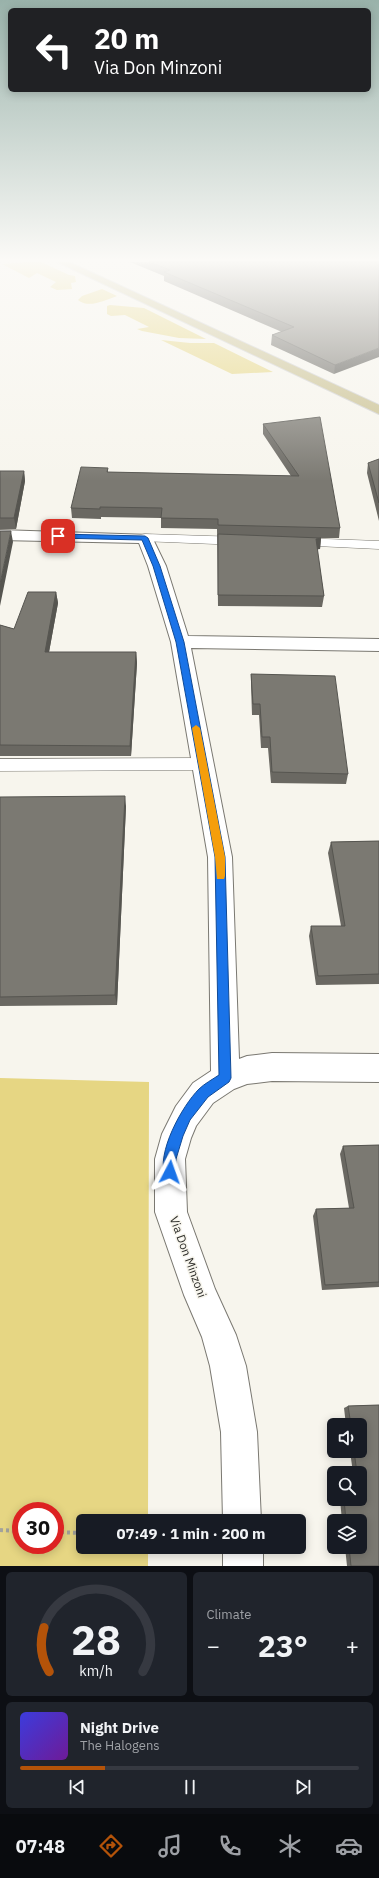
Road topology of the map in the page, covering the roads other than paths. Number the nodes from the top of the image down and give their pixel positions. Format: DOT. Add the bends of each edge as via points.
graph roads {
  1 [pos="222,335"];
  2 [pos="379,410"];
  3 [pos="0,535"];
  4 [pos="145,538"];
  5 [pos="254,541"];
  6 [pos="285,542"];
  7 [pos="379,545"];
  8 [pos="180,642"];
  9 [pos="379,645"];
  10 [pos="202,764"];
  11 [pos="0,765"];
  12 [pos="379,1068"];
  13 [pos="225,1078"];
  14 [pos="242,1514"];
  15 [pos="243,1554"];
  16 [pos="243,1566"];
  1 -- 2 [label="main road"];
  3 -- 4 [label="street"];
  4 -- 5 [label="lane"];
  4 -- 8 [label="street" via="157,566"];
  6 -- 7 [label="lane"];
  8 -- 9 [label="street"];
  8 -- 10 [label="street"];
  10 -- 11 [label="lane"];
  10 -- 13 [label="street" via="220,857"];
  12 -- 13 [label="street, Via Don Minzoni" via="272,1067 247,1070"];
  13 -- 14 [label="street, Via Don Minzoni" via="203,1093 186,1116 177,1134 170,1159 171,1212 219,1335 228,1366 238,1432"];
  15 -- 16 [label="street"];
}
